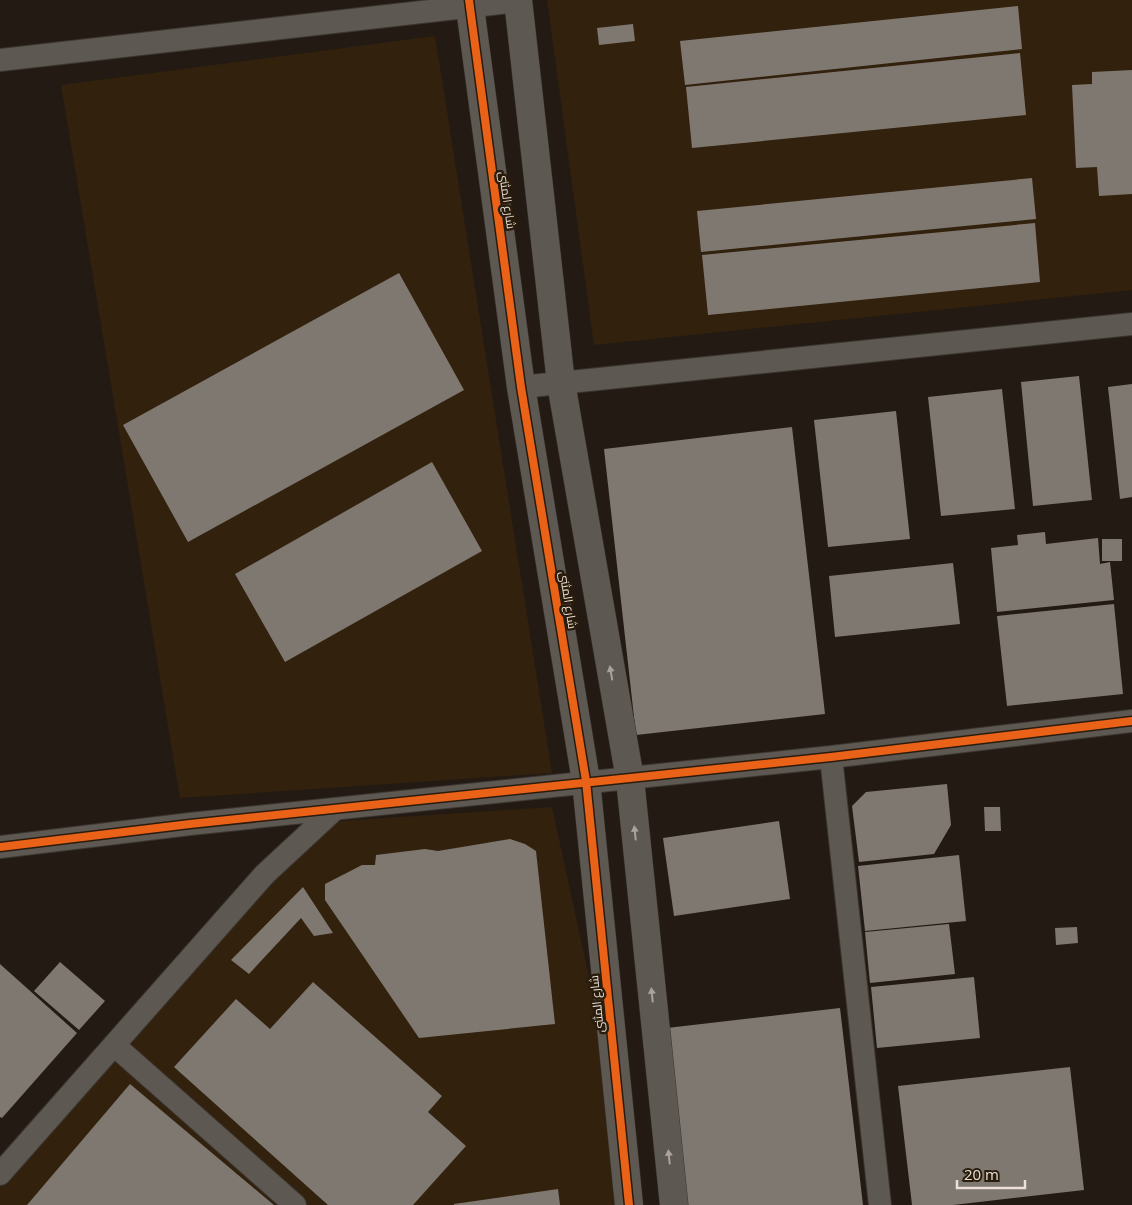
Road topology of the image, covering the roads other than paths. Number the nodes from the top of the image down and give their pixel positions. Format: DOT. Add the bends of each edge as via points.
graph roads {
  1 [pos="518,1"];
  2 [pos="469,3"];
  3 [pos="0,60"];
  4 [pos="1132,324"];
  5 [pos="561,383"];
  6 [pos="521,387"];
  7 [pos="1132,721"];
  8 [pos="831,757"];
  9 [pos="630,779"];
  10 [pos="586,781"];
  11 [pos="334,810"];
  12 [pos="0,847"];
  13 [pos="114,1045"];
  14 [pos="0,1174"];
  15 [pos="295,1205"];
  16 [pos="629,1205"];
  17 [pos="674,1205"];
  18 [pos="880,1205"];
  1 -- 2 [label="street"];
  1 -- 5 [label="street"];
  2 -- 3 [label="street"];
  2 -- 6 [label="street, شارع المثنى"];
  4 -- 5 [label="street"];
  5 -- 6 [label="street"];
  9 -- 5 [label="street, one-way"];
  6 -- 10 [label="street, شارع المثنى"];
  7 -- 8 [label="street"];
  8 -- 9 [label="street"];
  8 -- 18 [label="street"];
  9 -- 10 [label="street"];
  17 -- 9 [label="street, one-way"];
  10 -- 11 [label="street"];
  10 -- 16 [label="street, شارع المثنى"];
  11 -- 12 [label="street"];
  11 -- 13 [label="street" via="265,874"];
  13 -- 14 [label="street"];
  13 -- 15 [label="street"];
}
